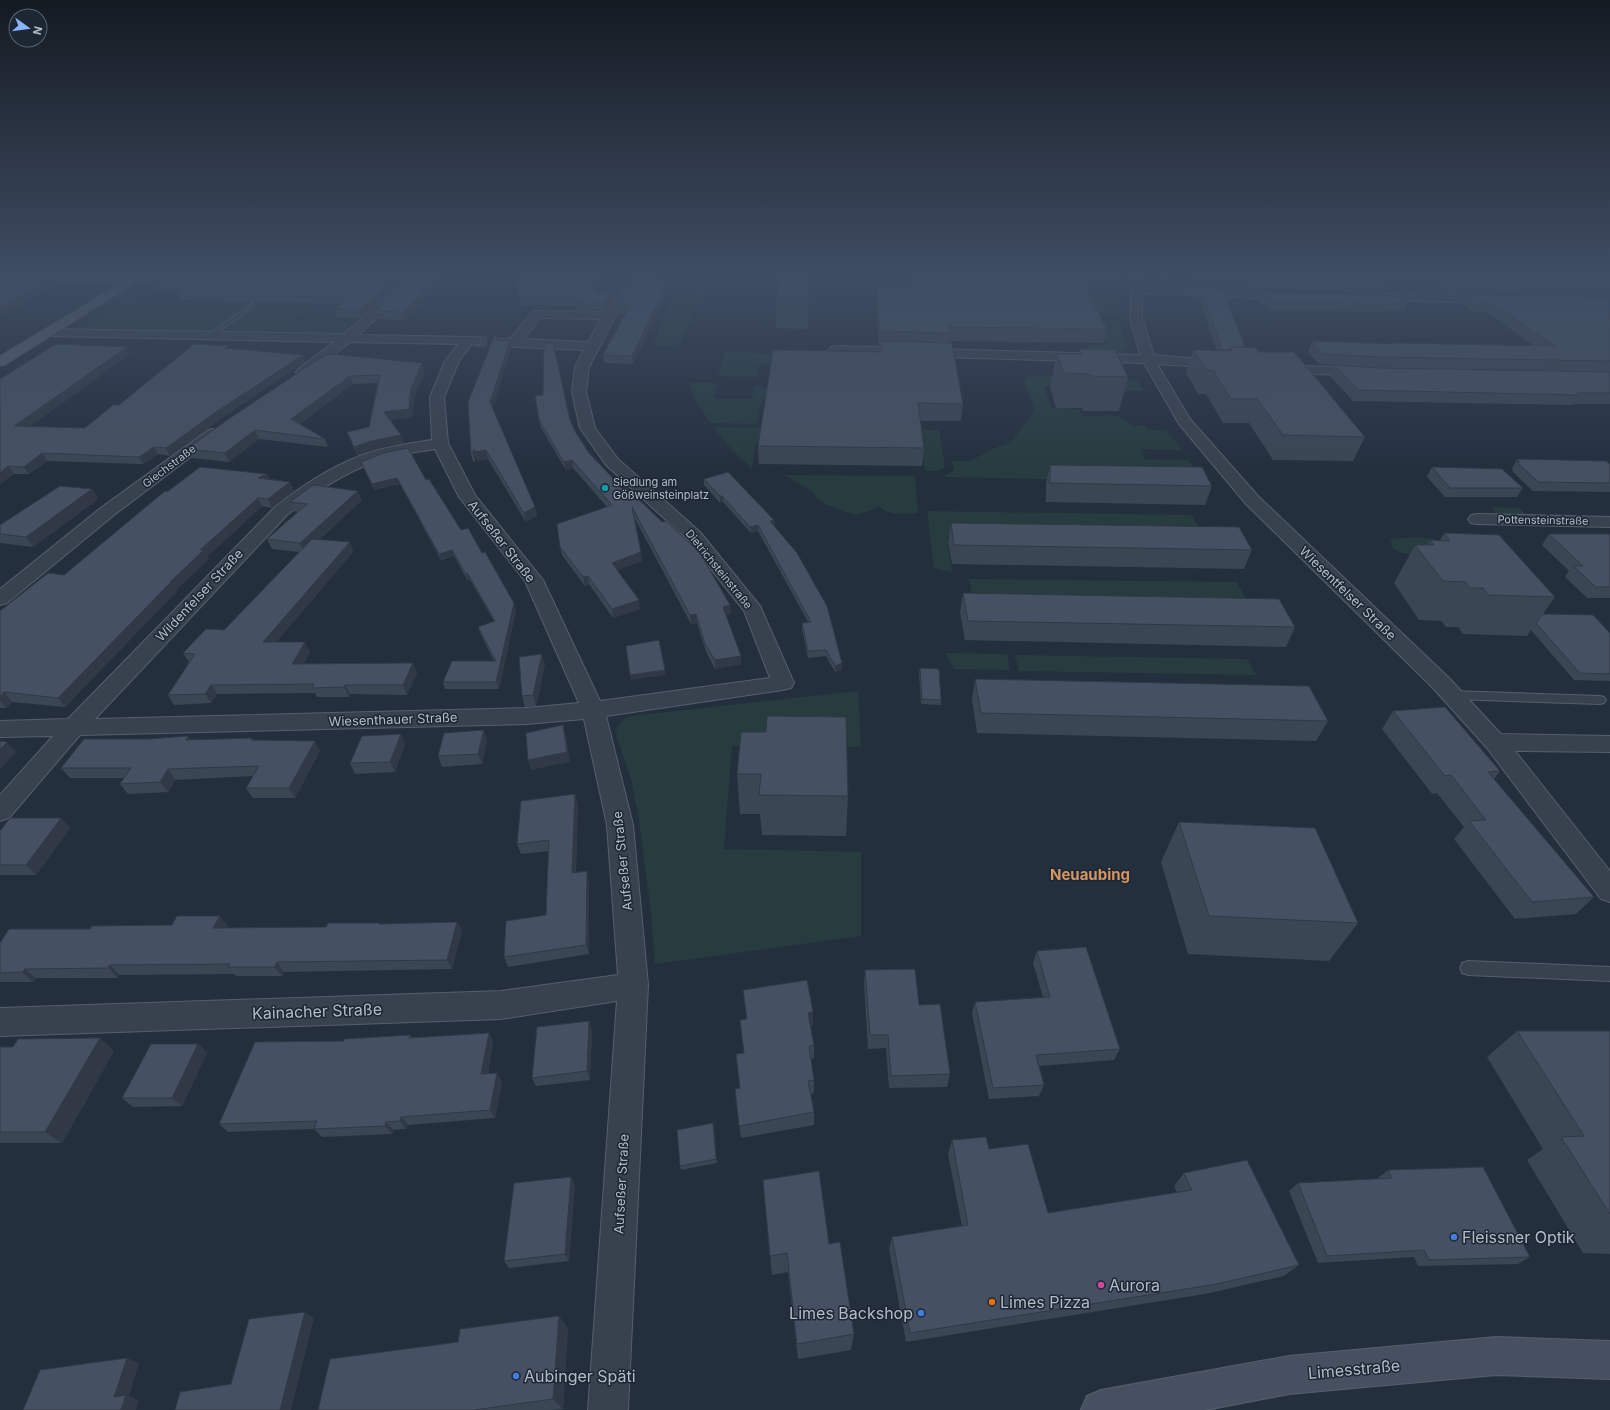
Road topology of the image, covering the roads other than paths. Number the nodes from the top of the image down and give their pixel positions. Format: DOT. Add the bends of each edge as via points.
graph roads {
  1 [pos="36,340"];
  2 [pos="347,340"];
  3 [pos="370,340"];
  4 [pos="517,340"];
  5 [pos="595,340"];
  6 [pos="1142,340"];
  7 [pos="497,342"];
  8 [pos="514,343"];
  9 [pos="592,346"];
  10 [pos="836,350"];
  11 [pos="1148,359"];
  12 [pos="0,362"];
  13 [pos="1235,366"];
  14 [pos="1267,368"];
  15 [pos="1375,373"];
  16 [pos="288,382"];
  17 [pos="225,424"];
  18 [pos="440,443"];
  19 [pos="1477,519"];
  20 [pos="1610,522"];
  21 [pos="0,599"];
  22 [pos="783,683"];
  23 [pos="1452,695"];
  24 [pos="1600,700"];
  25 [pos="593,710"];
  26 [pos="73,728"];
  27 [pos="0,729"];
  28 [pos="1495,742"];
  29 [pos="1610,744"];
  30 [pos="0,811"];
  31 [pos="1610,891"];
  32 [pos="1468,968"];
  33 [pos="1610,974"];
  34 [pos="633,985"];
  35 [pos="0,1022"];
  36 [pos="1610,1360"];
  37 [pos="608,1410"];
  38 [pos="1101,1410"];
  1 -- 12 [label="main road"];
  2 -- 16 [label="street"];
  3 -- 18 [label="street, Aufseßer Straße" via="465,348 437,397"];
  4 -- 8 [label="street"];
  5 -- 9 [label="street, Dietrichsteinstraße"];
  6 -- 11 [label="street, Wiesentfelser Straße"];
  7 -- 8 [label="street"];
  8 -- 9 [label="street"];
  9 -- 22 [label="street, Dietrichsteinstraße" via="582,367 579,392 588,428 612,462 694,536 753,610"];
  10 -- 11 [label="street"];
  11 -- 13 [label="street"];
  11 -- 23 [label="street, Wiesentfelser Straße" via="1184,421 1237,485"];
  14 -- 15 [label="street"];
  17 -- 21 [label="street, Giechstraße" via="108,512"];
  18 -- 25 [label="street, Aufseßer Straße" via="467,498 534,580"];
  18 -- 26 [label="street, Wildenfelser Straße" via="374,456 336,473 302,493 269,521"];
  19 -- 20 [label="street, Pottensteinstraße"];
  22 -- 25 [label="street, Wiesenthauer Straße"];
  23 -- 24 [label="lane"];
  23 -- 28 [label="street, Wiesentfelser Straße"];
  25 -- 26 [label="street, Wiesenthauer Straße" via="526,716"];
  25 -- 34 [label="street, Aufseßer Straße" via="620,825"];
  26 -- 27 [label="street, Wiesenthauer Straße"];
  26 -- 30 [label="street, Wildenfelser Straße"];
  28 -- 29 [label="street"];
  28 -- 31 [label="street, Wiesentfelser Straße"];
  32 -- 33 [label="lane"];
  34 -- 35 [label="street, Kainacher Straße" via="501,1005"];
  34 -- 37 [label="street, Aufseßer Straße"];
  36 -- 38 [label="street, Limesstraße" via="1496,1356 1289,1375"];
}
